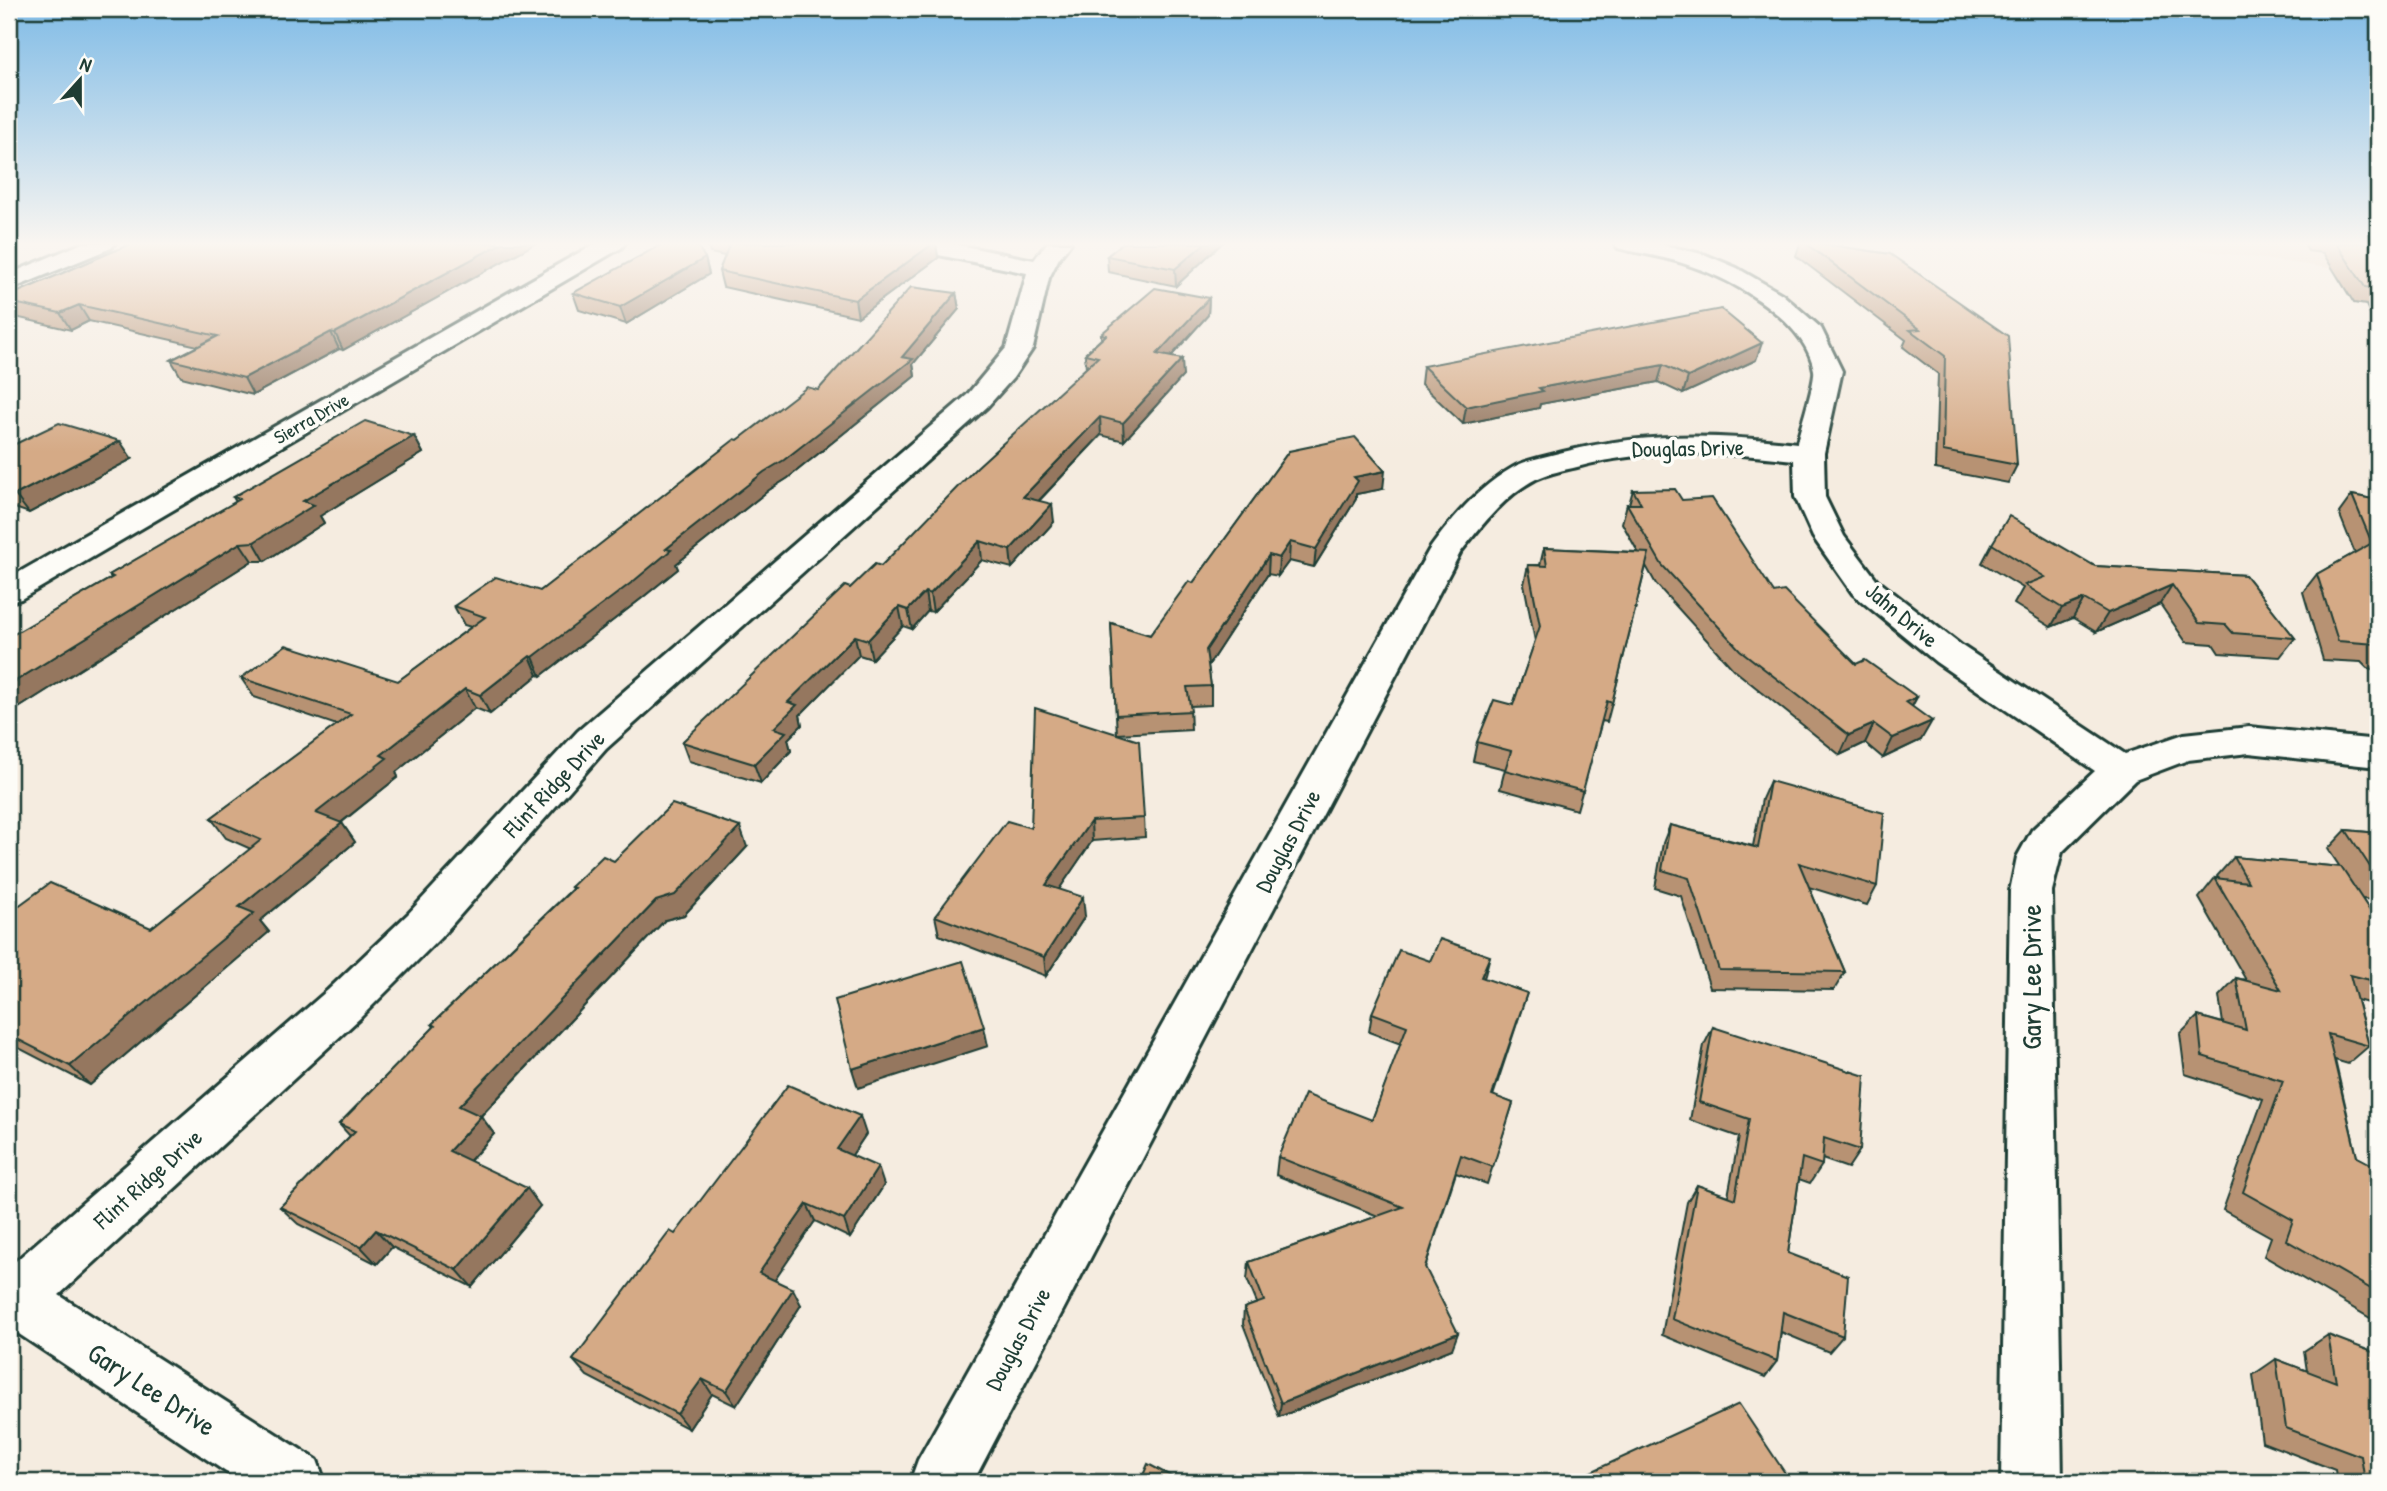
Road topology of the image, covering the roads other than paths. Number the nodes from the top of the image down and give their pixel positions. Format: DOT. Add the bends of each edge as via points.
graph roads {
  1 [pos="493,313"];
  2 [pos="1028,313"];
  3 [pos="1789,313"];
  4 [pos="1809,453"];
  5 [pos="9,592"];
  6 [pos="2378,753"];
  7 [pos="2121,770"];
  8 [pos="11,1300"];
  9 [pos="295,1482"];
  10 [pos="940,1482"];
  11 [pos="2032,1482"];
  1 -- 5 [label="street, Sierra Drive"];
  2 -- 8 [label="street, Flint Ridge Drive" via="1023,341 1001,376 977,401 592,740 424,926 344,1004"];
  3 -- 4 [label="street, Jahn Drive" via="1812,333 1828,371"];
  4 -- 7 [label="street, Jahn Drive" via="1810,497 1829,537 1865,587 1950,654"];
  4 -- 10 [label="street, Douglas Drive" via="1673,443 1594,452 1525,473 1473,515 1445,550"];
  6 -- 7 [label="street, Gary Lee Drive" via="2249,740 2185,747"];
  7 -- 11 [label="street, Gary Lee Drive" via="2047,841 2038,857 2031,891"];
  8 -- 9 [label="street, Gary Lee Drive"];
}
